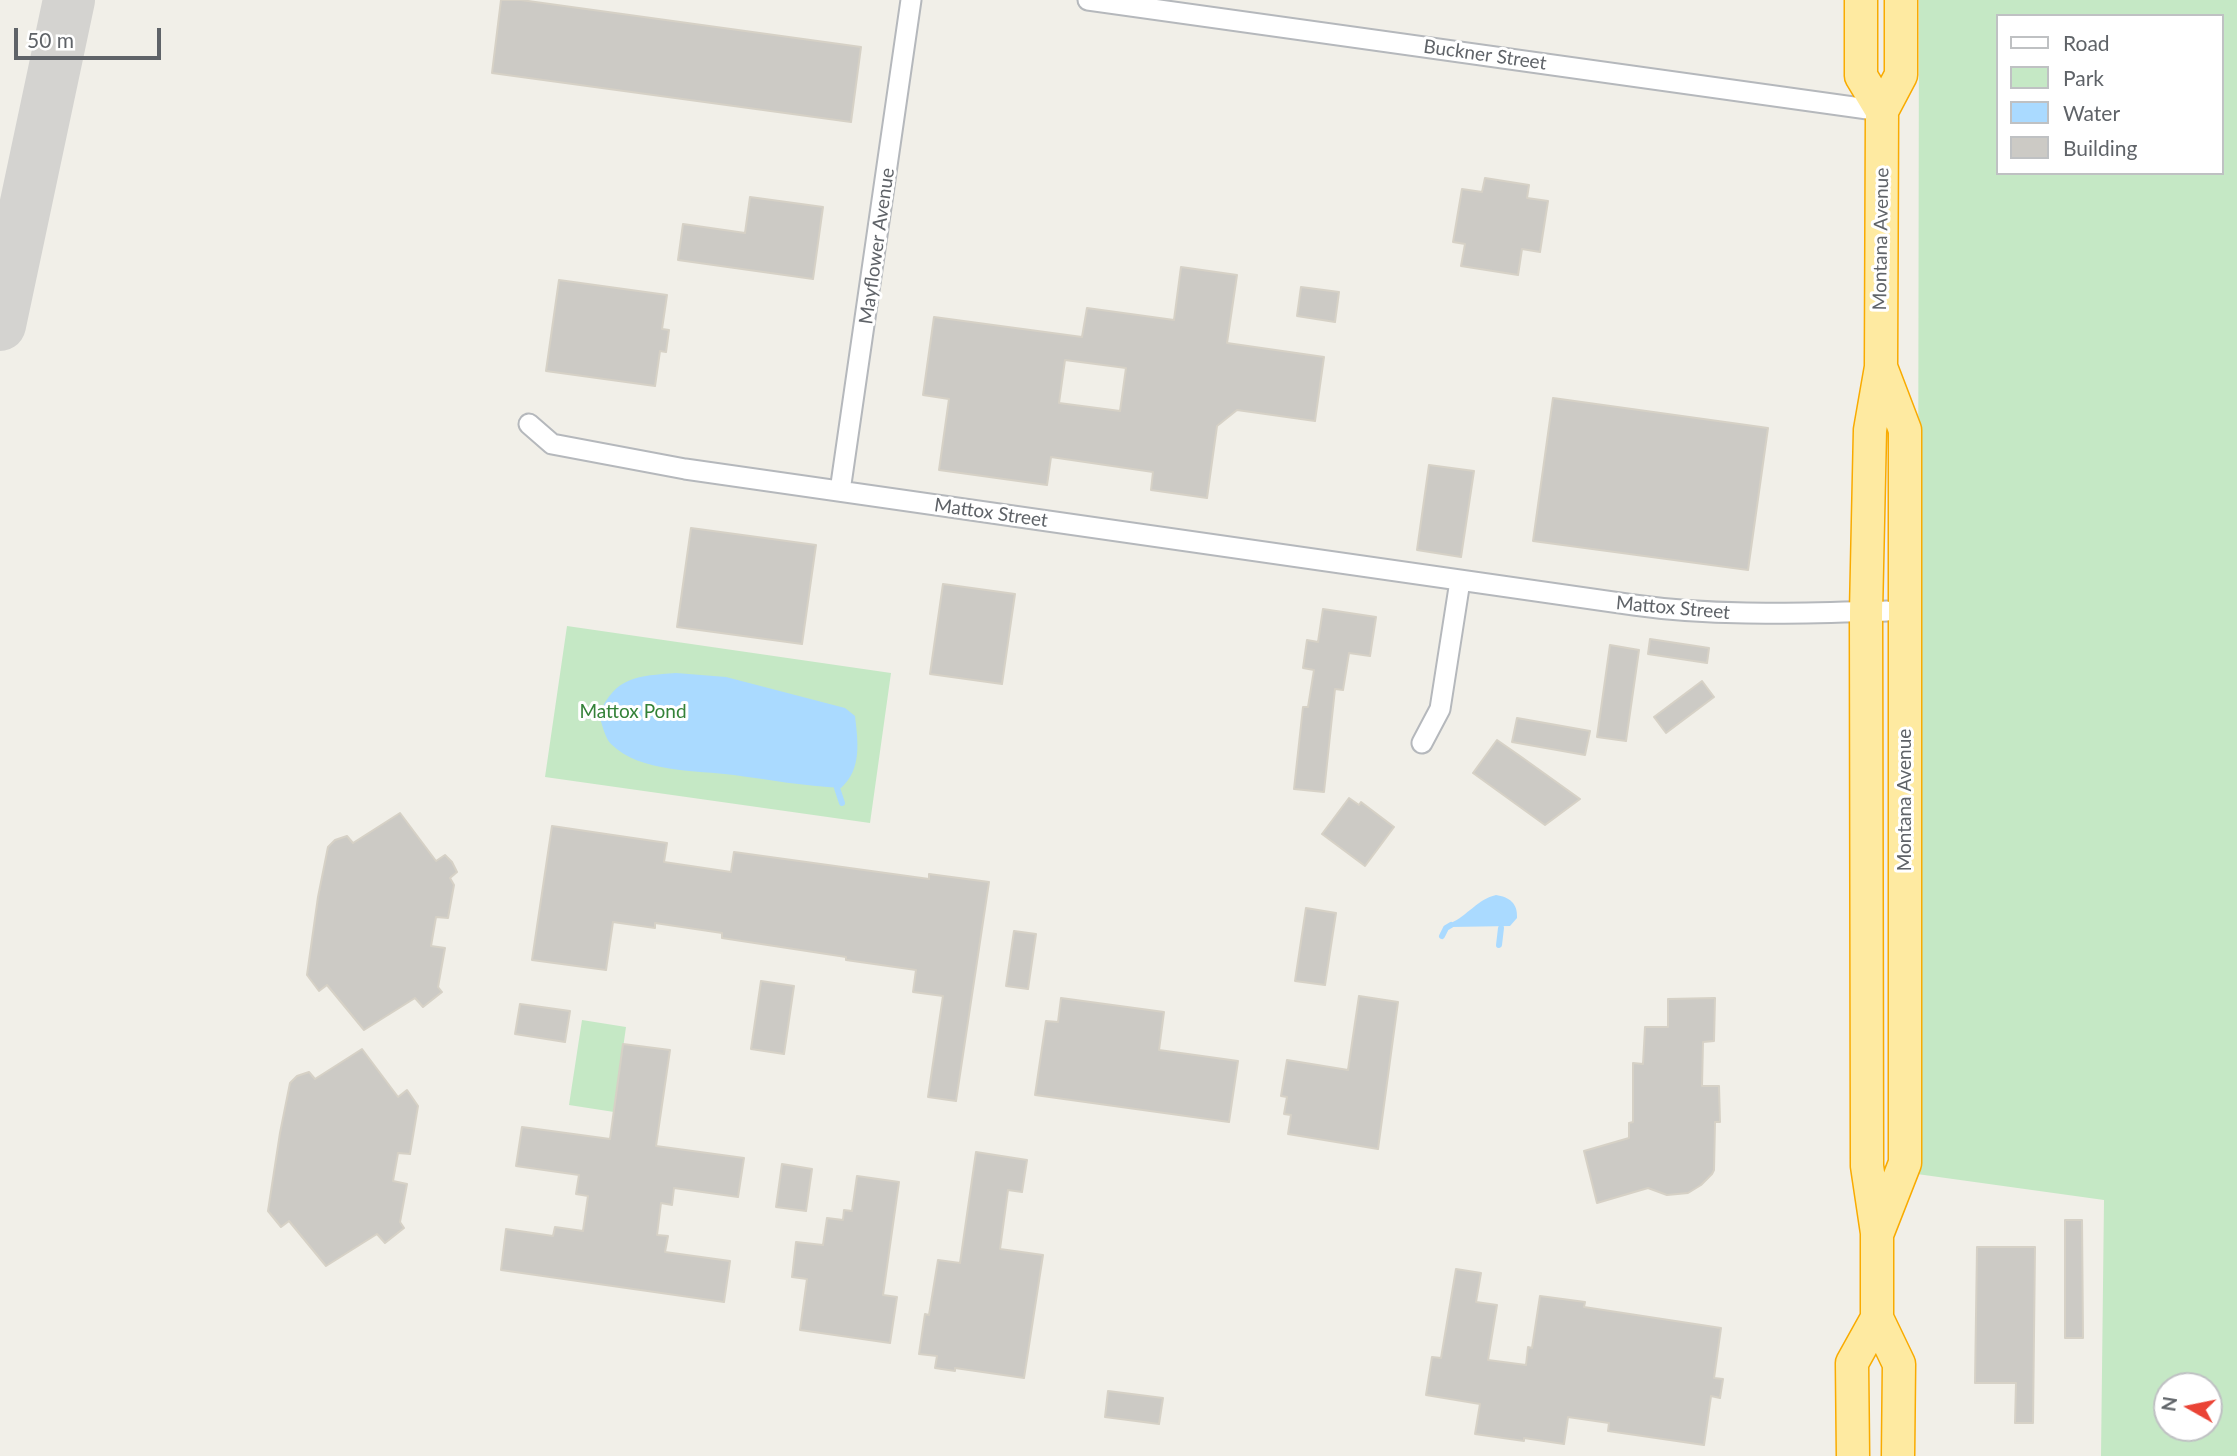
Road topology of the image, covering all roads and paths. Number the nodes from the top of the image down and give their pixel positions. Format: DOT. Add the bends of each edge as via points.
graph roads {
  1 [pos="911,0"];
  2 [pos="1088,0"];
  3 [pos="1861,0"];
  4 [pos="1901,0"];
  5 [pos="1882,111"];
  6 [pos="1884,375"];
  7 [pos="529,424"];
  8 [pos="840,491"];
  9 [pos="1460,581"];
  10 [pos="1877,612"];
  11 [pos="1422,743"];
  12 [pos="1882,1222"];
  13 [pos="1877,1318"];
  14 [pos="1853,1456"];
  15 [pos="1898,1456"];
  1 -- 8 [label="street, Mayflower Avenue"];
  2 -- 5 [label="street, Buckner Street"];
  3 -- 5 [label="highway" via="1861,76"];
  4 -- 5 [label="highway, Montana Avenue" via="1901,75"];
  5 -- 6 [label="highway, Montana Avenue"];
  6 -- 10 [label="highway, Montana Avenue"];
  6 -- 12 [label="highway, Montana Avenue" via="1905,430 1905,1163"];
  7 -- 8 [label="street, Mattox Street" via="552,444"];
  8 -- 9 [label="street, Mattox Street"];
  9 -- 10 [label="street, Mattox Street" via="1671,610 1782,615"];
  9 -- 11 [label="street" via="1440,709"];
  10 -- 12 [label="highway, Montana Avenue" via="1867,1166"];
  12 -- 13 [label="highway, Montana Avenue"];
  13 -- 14 [label="highway, Montana Avenue" via="1852,1363"];
  13 -- 15 [label="highway, Montana Avenue" via="1899,1364"];
}
